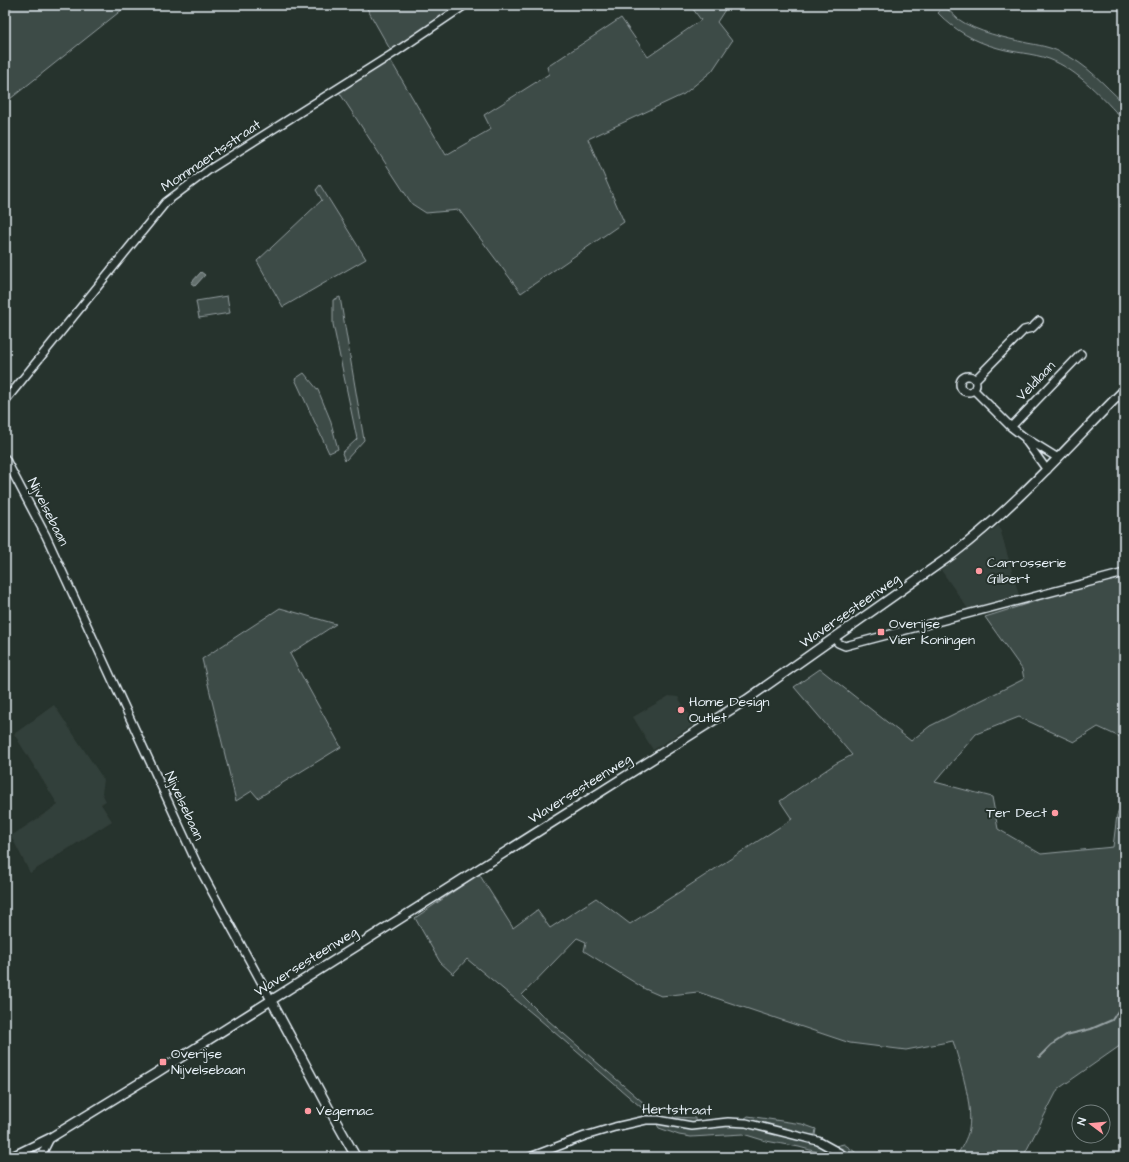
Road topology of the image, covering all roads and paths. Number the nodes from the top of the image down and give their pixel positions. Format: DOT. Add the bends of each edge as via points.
graph roads {
  1 [pos="465,5"];
  2 [pos="1039,321"];
  3 [pos="1081,354"];
  4 [pos="975,380"];
  5 [pos="974,390"];
  6 [pos="1124,390"];
  7 [pos="5,401"];
  8 [pos="1010,427"];
  9 [pos="1024,438"];
  10 [pos="5,458"];
  11 [pos="1058,458"];
  12 [pos="1047,470"];
  13 [pos="1124,573"];
  14 [pos="834,638"];
  15 [pos="271,1000"];
  16 [pos="50,1138"];
  17 [pos="11,1157"];
  18 [pos="34,1157"];
  19 [pos="356,1157"];
  20 [pos="530,1157"];
  21 [pos="847,1157"];
  1 -- 7 [label="street, Mommaertsstraat" via="210,169 166,202"];
  2 -- 4 [label="street" via="1032,328 1024,330"];
  3 -- 8 [label="street, Veldlaan"];
  4 -- 5 [label="street"];
  4 -- 5 [label="street" via="966,376 960,382 963,391"];
  5 -- 8 [label="street"];
  6 -- 11 [label="main road, Waversesteenweg"];
  8 -- 9 [label="street"];
  9 -- 11 [label="street"];
  9 -- 12 [label="street"];
  10 -- 15 [label="street, Nijvelsebaan" via="46,536 197,864"];
  11 -- 12 [label="main road, Waversesteenweg"];
  12 -- 14 [label="main road, Waversesteenweg" via="974,538"];
  13 -- 14 [label="street" via="845,646"];
  14 -- 15 [label="main road, Waversesteenweg" via="746,700"];
  15 -- 16 [label="main road, Waversesteenweg"];
  15 -- 19 [label="main road, Nijvelsebaan"];
  16 -- 17 [label="main road, Waversesteenweg"];
  16 -- 18 [label="street" via="43,1152"];
  20 -- 21 [label="street, Hertstraat" via="615,1127 652,1120 692,1126 746,1123 818,1140"];
}
